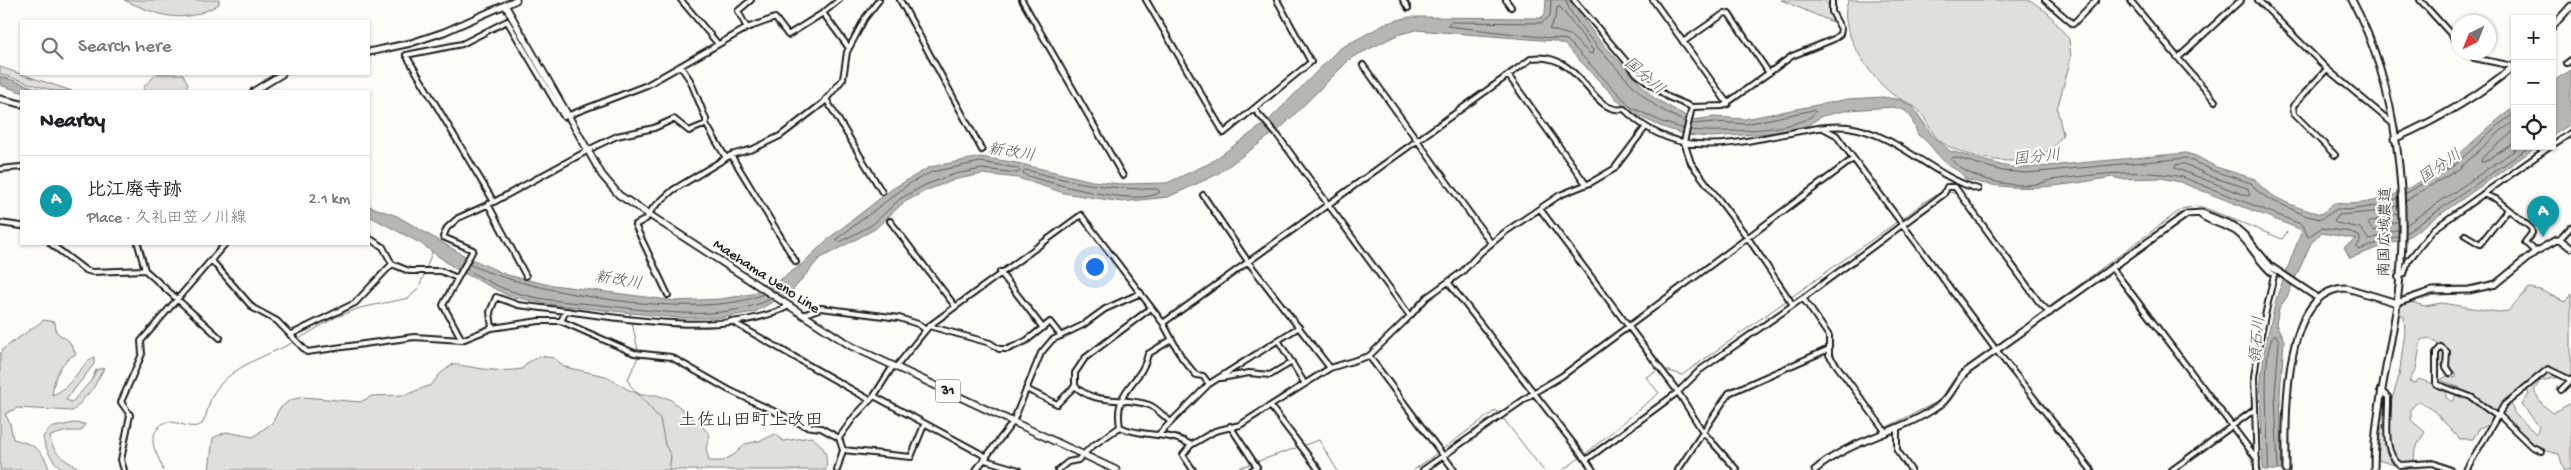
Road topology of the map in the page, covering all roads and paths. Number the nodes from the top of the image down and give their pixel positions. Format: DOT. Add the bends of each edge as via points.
graph roads {
  1 [pos="516,0"];
  2 [pos="681,0"];
  3 [pos="751,0"];
  4 [pos="838,0"];
  5 [pos="879,0"];
  6 [pos="900,0"];
  7 [pos="1022,0"];
  8 [pos="1146,0"];
  9 [pos="1277,0"];
  10 [pos="1403,0"];
  11 [pos="1506,0"];
  12 [pos="1574,0"];
  13 [pos="1653,0"];
  14 [pos="1832,0"];
  15 [pos="2045,0"];
  16 [pos="2096,0"];
  17 [pos="2130,0"];
  18 [pos="2241,0"];
  19 [pos="2258,0"];
  20 [pos="2352,0"];
  21 [pos="2420,0"];
  22 [pos="505,5"];
  23 [pos="2571,6"];
  24 [pos="1511,7"];
  25 [pos="1408,8"];
  26 [pos="824,13"];
  27 [pos="2556,23"];
  28 [pos="747,28"];
  29 [pos="2451,34"];
  30 [pos="1683,42"];
  31 [pos="718,44"];
  32 [pos="849,48"];
  33 [pos="370,52"];
  34 [pos="2178,58"];
  35 [pos="2484,60"];
  36 [pos="1363,65"];
  37 [pos="2511,65"];
  38 [pos="681,67"];
  39 [pos="2511,68"];
  40 [pos="2327,69"];
  41 [pos="1770,73"];
  42 [pos="280,75"];
  43 [pos="1508,75"];
  44 [pos="256,90"];
  45 [pos="0,99"];
  46 [pos="826,99"];
  47 [pos="2215,101"];
  48 [pos="20,104"];
  49 [pos="1728,104"];
  50 [pos="1692,107"];
  51 [pos="1254,109"];
  52 [pos="568,116"];
  53 [pos="2392,123"];
  54 [pos="706,124"];
  55 [pos="1645,128"];
  56 [pos="1822,128"];
  57 [pos="2571,133"];
  58 [pos="1418,141"];
  59 [pos="2394,141"];
  60 [pos="1684,143"];
  61 [pos="2556,143"];
  62 [pos="587,150"];
  63 [pos="982,150"];
  64 [pos="2546,150"];
  65 [pos="731,155"];
  66 [pos="2335,155"];
  67 [pos="726,158"];
  68 [pos="1853,159"];
  69 [pos="20,167"];
  70 [pos="0,169"];
  71 [pos="1123,176"];
  72 [pos="1586,184"];
  73 [pos="1978,189"];
  74 [pos="882,192"];
  75 [pos="2483,194"];
  76 [pos="1203,195"];
  77 [pos="494,202"];
  78 [pos="488,204"];
  79 [pos="1330,205"];
  80 [pos="1540,209"];
  81 [pos="2508,210"];
  82 [pos="2198,213"];
  83 [pos="648,216"];
  84 [pos="890,221"];
  85 [pos="0,223"];
  86 [pos="1903,224"];
  87 [pos="20,226"];
  88 [pos="2571,227"];
  89 [pos="2465,235"];
  90 [pos="1748,238"];
  91 [pos="370,239"];
  92 [pos="2559,240"];
  93 [pos="1491,243"];
  94 [pos="52,245"];
  95 [pos="138,245"];
  96 [pos="224,245"];
  97 [pos="2571,248"];
  98 [pos="2535,252"];
  99 [pos="212,261"];
  100 [pos="796,262"];
  101 [pos="1249,263"];
  102 [pos="392,264"];
  103 [pos="2112,268"];
  104 [pos="145,270"];
  105 [pos="1000,272"];
  106 [pos="526,276"];
  107 [pos="2398,277"];
  108 [pos="457,278"];
  109 [pos="1448,282"];
  110 [pos="1140,292"];
  111 [pos="668,295"];
  112 [pos="177,298"];
  113 [pos="1804,298"];
  114 [pos="2318,298"];
  115 [pos="2397,303"];
  116 [pos="787,305"];
  117 [pos="1793,305"];
  118 [pos="955,306"];
  119 [pos="1151,308"];
  120 [pos="566,311"];
  121 [pos="2050,313"];
  122 [pos="803,315"];
  123 [pos="1410,316"];
  124 [pos="561,321"];
  125 [pos="731,321"];
  126 [pos="1163,323"];
  127 [pos="1629,325"];
  128 [pos="1300,327"];
  129 [pos="492,328"];
  130 [pos="928,328"];
  131 [pos="1043,328"];
  132 [pos="290,335"];
  133 [pos="1061,336"];
  134 [pos="220,338"];
  135 [pos="462,340"];
  136 [pos="1171,340"];
  137 [pos="1278,340"];
  138 [pos="1829,349"];
  139 [pos="1996,350"];
  140 [pos="1369,356"];
  141 [pos="1292,362"];
  142 [pos="895,366"];
  143 [pos="1330,368"];
  144 [pos="2450,373"];
  145 [pos="1221,378"];
  146 [pos="2571,380"];
  147 [pos="1209,384"];
  148 [pos="1305,384"];
  149 [pos="1075,386"];
  150 [pos="1026,389"];
  151 [pos="2380,390"];
  152 [pos="2560,390"];
  153 [pos="1535,392"];
  154 [pos="1678,392"];
  155 [pos="872,398"];
  156 [pos="1121,400"];
  157 [pos="1271,407"];
  158 [pos="2254,410"];
  159 [pos="2498,416"];
  160 [pos="1013,422"];
  161 [pos="1171,422"];
  162 [pos="924,425"];
  163 [pos="1230,426"];
  164 [pos="1120,427"];
  165 [pos="2232,427"];
  166 [pos="1897,429"];
  167 [pos="1703,432"];
  168 [pos="1885,432"];
  169 [pos="1160,434"];
  170 [pos="840,438"];
  171 [pos="1191,445"];
  172 [pos="843,450"];
  173 [pos="2541,450"];
  174 [pos="1084,455"];
  175 [pos="1444,456"];
  176 [pos="986,458"];
  177 [pos="2257,459"];
  178 [pos="1586,460"];
  179 [pos="1816,469"];
  180 [pos="124,470"];
  181 [pos="837,470"];
  182 [pos="976,470"];
  183 [pos="1019,470"];
  184 [pos="1058,470"];
  185 [pos="1116,470"];
  186 [pos="1193,470"];
  187 [pos="1253,470"];
  188 [pos="1319,470"];
  189 [pos="1423,470"];
  190 [pos="1454,470"];
  191 [pos="1593,470"];
  192 [pos="1678,470"];
  193 [pos="1737,470"];
  194 [pos="1911,470"];
  195 [pos="2091,470"];
  196 [pos="2172,470"];
  197 [pos="2257,470"];
  198 [pos="2286,470"];
  199 [pos="2374,470"];
  200 [pos="2450,470"];
  201 [pos="2466,470"];
  1 -- 22 [label="main road"];
  2 -- 31 [label="street"];
  3 -- 28 [label="street" via="738,11"];
  4 -- 26 [label="street"];
  5 -- 32 [label="street"];
  6 -- 63 [label="street"];
  7 -- 71 [label="street"];
  8 -- 51 [label="street" via="1224,133"];
  9 -- 51 [label="street" via="1312,62"];
  10 -- 25 [label="street"];
  11 -- 24 [label="street"];
  12 -- 50 [label="street" via="1637,74 1668,97"];
  13 -- 30 [label="street"];
  14 -- 41 [label="street" via="1832,12 1841,29 1840,34 1792,56"];
  15 -- 16 [label="street" via="2073,24"];
  17 -- 34 [label="street"];
  18 -- 34 [label="street"];
  19 -- 40 [label="street"];
  20 -- 53 [label="street, 南国広域農道" via="2374,49"];
  21 -- 29 [label="street"];
  22 -- 33 [label="street" via="444,32"];
  22 -- 52 [label="main road, Maehama Ueno Line / 31"];
  23 -- 27 [label="street"];
  26 -- 28 [label="street" via="788,35 775,18"];
  26 -- 32 [label="street"];
  28 -- 31 [label="street"];
  30 -- 41 [label="street" via="1725,13 1729,14"];
  30 -- 49 [label="street"];
  31 -- 38 [label="street"];
  32 -- 46 [label="street" via="843,80"];
  34 -- 47 [label="street"];
  35 -- 37 [label="street"];
  36 -- 58 [label="street"];
  38 -- 52 [label="street" via="647,85"];
  38 -- 54 [label="street" via="692,84"];
  39 -- 59 [label="street" via="2434,121"];
  40 -- 53 [label="street"];
  40 -- 66 [label="street" via="2293,106 2294,114"];
  41 -- 49 [label="street"];
  42 -- 44 [label="street"];
  43 -- 55 [label="street" via="1532,58 1554,59 1577,75 1601,103 1615,111 1624,109"];
  43 -- 58 [label="street"];
  43 -- 72 [label="street"];
  45 -- 48 [label="street"];
  46 -- 65 [label="street" via="780,136"];
  46 -- 74 [label="street"];
  49 -- 50 [label="street"];
  50 -- 60 [label="street"];
  51 -- 79 [label="street"];
  52 -- 62 [label="main road, Maehama Ueno Line / 31"];
  52 -- 77 [label="street" via="564,117 507,21 462,44 406,55"];
  53 -- 59 [label="street, 南国広域農道"];
  54 -- 62 [label="street" via="689,131 674,119 654,128 618,136"];
  54 -- 67 [label="street"];
  55 -- 60 [label="street"];
  55 -- 72 [label="street" via="1614,169"];
  56 -- 60 [label="street" via="1712,144"];
  56 -- 68 [label="street" via="1836,135"];
  56 -- 73 [label="street" via="1847,127 1890,139 1948,178"];
  57 -- 61 [label="street"];
  58 -- 79 [label="street"];
  58 -- 93 [label="street"];
  59 -- 107 [label="street, 南国広域農道" via="2401,191"];
  60 -- 90 [label="street" via="1691,163"];
  62 -- 77 [label="street"];
  62 -- 83 [label="main road, Maehama Ueno Line / 31" via="608,185"];
  64 -- 75 [label="street"];
  65 -- 67 [label="street"];
  65 -- 100 [label="street"];
  67 -- 83 [label="street" via="673,190"];
  68 -- 86 [label="street"];
  68 -- 90 [label="street"];
  69 -- 70 [label="street"];
  72 -- 80 [label="street" via="1560,195"];
  75 -- 81 [label="street" via="2496,199"];
  75 -- 107 [label="street" via="2434,229 2408,261 2404,274"];
  76 -- 101 [label="street"];
  77 -- 78 [label="street"];
  78 -- 106 [label="street"];
  78 -- 108 [label="street" via="458,218 443,237 473,250"];
  79 -- 101 [label="street"];
  79 -- 123 [label="street"];
  80 -- 93 [label="street"];
  80 -- 127 [label="street"];
  81 -- 89 [label="street" via="2480,244"];
  81 -- 98 [label="street" via="2531,228 2532,233 2525,242"];
  82 -- 103 [label="street" via="2181,217"];
  82 -- 114 [label="street" via="2239,230 2262,260"];
  82 -- 158 [label="street" via="2236,232 2258,261 2274,275 2254,367"];
  83 -- 111 [label="street" via="635,225"];
  83 -- 116 [label="main road, Maehama Ueno Line / 31"];
  84 -- 118 [label="street"];
  85 -- 87 [label="street"];
  86 -- 113 [label="street"];
  86 -- 121 [label="street" via="1944,194 1947,187 1955,187"];
  86 -- 139 [label="street"];
  88 -- 92 [label="street"];
  90 -- 117 [label="street"];
  90 -- 127 [label="street"];
  91 -- 102 [label="street" via="383,246"];
  92 -- 97 [label="street"];
  92 -- 98 [label="street"];
  93 -- 109 [label="street"];
  94 -- 104 [label="street" via="85,270"];
  95 -- 104 [label="street"];
  96 -- 99 [label="street"];
  98 -- 115 [label="street" via="2496,284 2469,290 2432,291"];
  99 -- 112 [label="street"];
  99 -- 132 [label="street" via="253,308 277,320"];
  101 -- 126 [label="street"];
  101 -- 128 [label="street"];
  102 -- 108 [label="street" via="409,272 441,271"];
  102 -- 132 [label="street" via="355,302"];
  103 -- 121 [label="street"];
  103 -- 165 [label="street"];
  104 -- 112 [label="street"];
  105 -- 110 [label="street" via="1081,214"];
  105 -- 118 [label="street"];
  105 -- 131 [label="street"];
  107 -- 115 [label="street, 南国広域農道"];
  108 -- 135 [label="street" via="443,305"];
  109 -- 123 [label="street" via="1427,297"];
  109 -- 153 [label="street"];
  110 -- 119 [label="street"];
  110 -- 133 [label="street"];
  112 -- 134 [label="street"];
  112 -- 180 [label="street" via="141,341 142,354 125,387 121,402 130,415 122,460"];
  113 -- 117 [label="street"];
  113 -- 138 [label="street" via="1829,336"];
  114 -- 115 [label="street" via="2347,288"];
  114 -- 198 [label="street" via="2311,304 2299,330 2286,396"];
  115 -- 151 [label="street, 南国広域農道"];
  116 -- 122 [label="main road, Maehama Ueno Line / 31"];
  116 -- 125 [label="street" via="778,312"];
  117 -- 154 [label="street" via="1700,370"];
  118 -- 130 [label="street"];
  119 -- 126 [label="street"];
  119 -- 149 [label="street" via="1086,358 1075,373"];
  120 -- 124 [label="street"];
  120 -- 125 [label="street" via="656,322"];
  120 -- 129 [label="street" via="518,305 496,297 490,312"];
  121 -- 139 [label="street"];
  122 -- 130 [label="street" via="821,308 900,318"];
  122 -- 142 [label="main road, Maehama Ueno Line / 31" via="851,346"];
  123 -- 140 [label="street"];
  124 -- 129 [label="street"];
  124 -- 170 [label="street" via="634,353 671,356 723,386 805,426 821,428"];
  125 -- 155 [label="street"];
  126 -- 136 [label="street"];
  127 -- 153 [label="street" via="1562,376"];
  127 -- 154 [label="street"];
  128 -- 137 [label="street"];
  128 -- 143 [label="street"];
  129 -- 135 [label="street"];
  130 -- 131 [label="street" via="1008,349"];
  130 -- 142 [label="street"];
  131 -- 133 [label="street" via="1050,322"];
  132 -- 135 [label="street" via="307,352 414,337"];
  133 -- 150 [label="street" via="1052,340 1041,353"];
  136 -- 147 [label="street" via="1196,375 1203,376"];
  136 -- 156 [label="street" via="1148,354 1146,363 1122,394"];
  137 -- 141 [label="street"];
  137 -- 145 [label="street"];
  138 -- 167 [label="street" via="1729,393"];
  138 -- 168 [label="street" via="1829,354"];
  139 -- 166 [label="street" via="1960,377 1940,404"];
  139 -- 195 [label="street"];
  140 -- 143 [label="street"];
  140 -- 175 [label="street"];
  141 -- 145 [label="street" via="1270,375 1249,373"];
  141 -- 148 [label="street"];
  142 -- 155 [label="street"];
  142 -- 160 [label="main road, Maehama Ueno Line / 31"];
  143 -- 148 [label="street"];
  144 -- 159 [label="street" via="2446,367 2447,352 2440,348 2436,353 2436,384 2478,401"];
  145 -- 147 [label="street"];
  146 -- 152 [label="street"];
  146 -- 159 [label="street" via="2548,369 2508,401"];
  147 -- 161 [label="street"];
  148 -- 157 [label="street"];
  149 -- 150 [label="street" via="1057,404"];
  149 -- 156 [label="street" via="1083,394"];
  150 -- 160 [label="street"];
  151 -- 199 [label="street, 南国広域農道"];
  151 -- 200 [label="street" via="2388,397 2392,458 2400,464 2433,464"];
  153 -- 175 [label="street"];
  153 -- 178 [label="street"];
  154 -- 167 [label="street"];
  154 -- 178 [label="street"];
  155 -- 162 [label="street"];
  155 -- 170 [label="street"];
  156 -- 161 [label="street" via="1150,406"];
  156 -- 164 [label="street"];
  157 -- 163 [label="street" via="1240,425"];
  157 -- 188 [label="street"];
  158 -- 165 [label="street"];
  158 -- 177 [label="street"];
  159 -- 173 [label="street" via="2532,447"];
  159 -- 201 [label="street"];
  160 -- 174 [label="main road, Maehama Ueno Line / 31"];
  160 -- 176 [label="street"];
  161 -- 169 [label="street"];
  162 -- 172 [label="street" via="911,457"];
  162 -- 176 [label="street"];
  163 -- 171 [label="street"];
  163 -- 187 [label="street" via="1256,467"];
  164 -- 169 [label="street" via="1135,434"];
  164 -- 174 [label="street"];
  165 -- 177 [label="street"];
  165 -- 196 [label="street"];
  166 -- 168 [label="street"];
  166 -- 194 [label="street" via="1897,450"];
  167 -- 192 [label="street"];
  167 -- 193 [label="street"];
  168 -- 179 [label="street" via="1844,450"];
  169 -- 171 [label="street"];
  170 -- 172 [label="street"];
  171 -- 186 [label="street" via="1183,455"];
  172 -- 181 [label="street"];
  174 -- 184 [label="street"];
  174 -- 185 [label="main road, Maehama Ueno Line / 31"];
  175 -- 189 [label="street"];
  175 -- 190 [label="street"];
  176 -- 182 [label="street"];
  176 -- 183 [label="street"];
  177 -- 197 [label="street"];
  178 -- 191 [label="street"];
}
